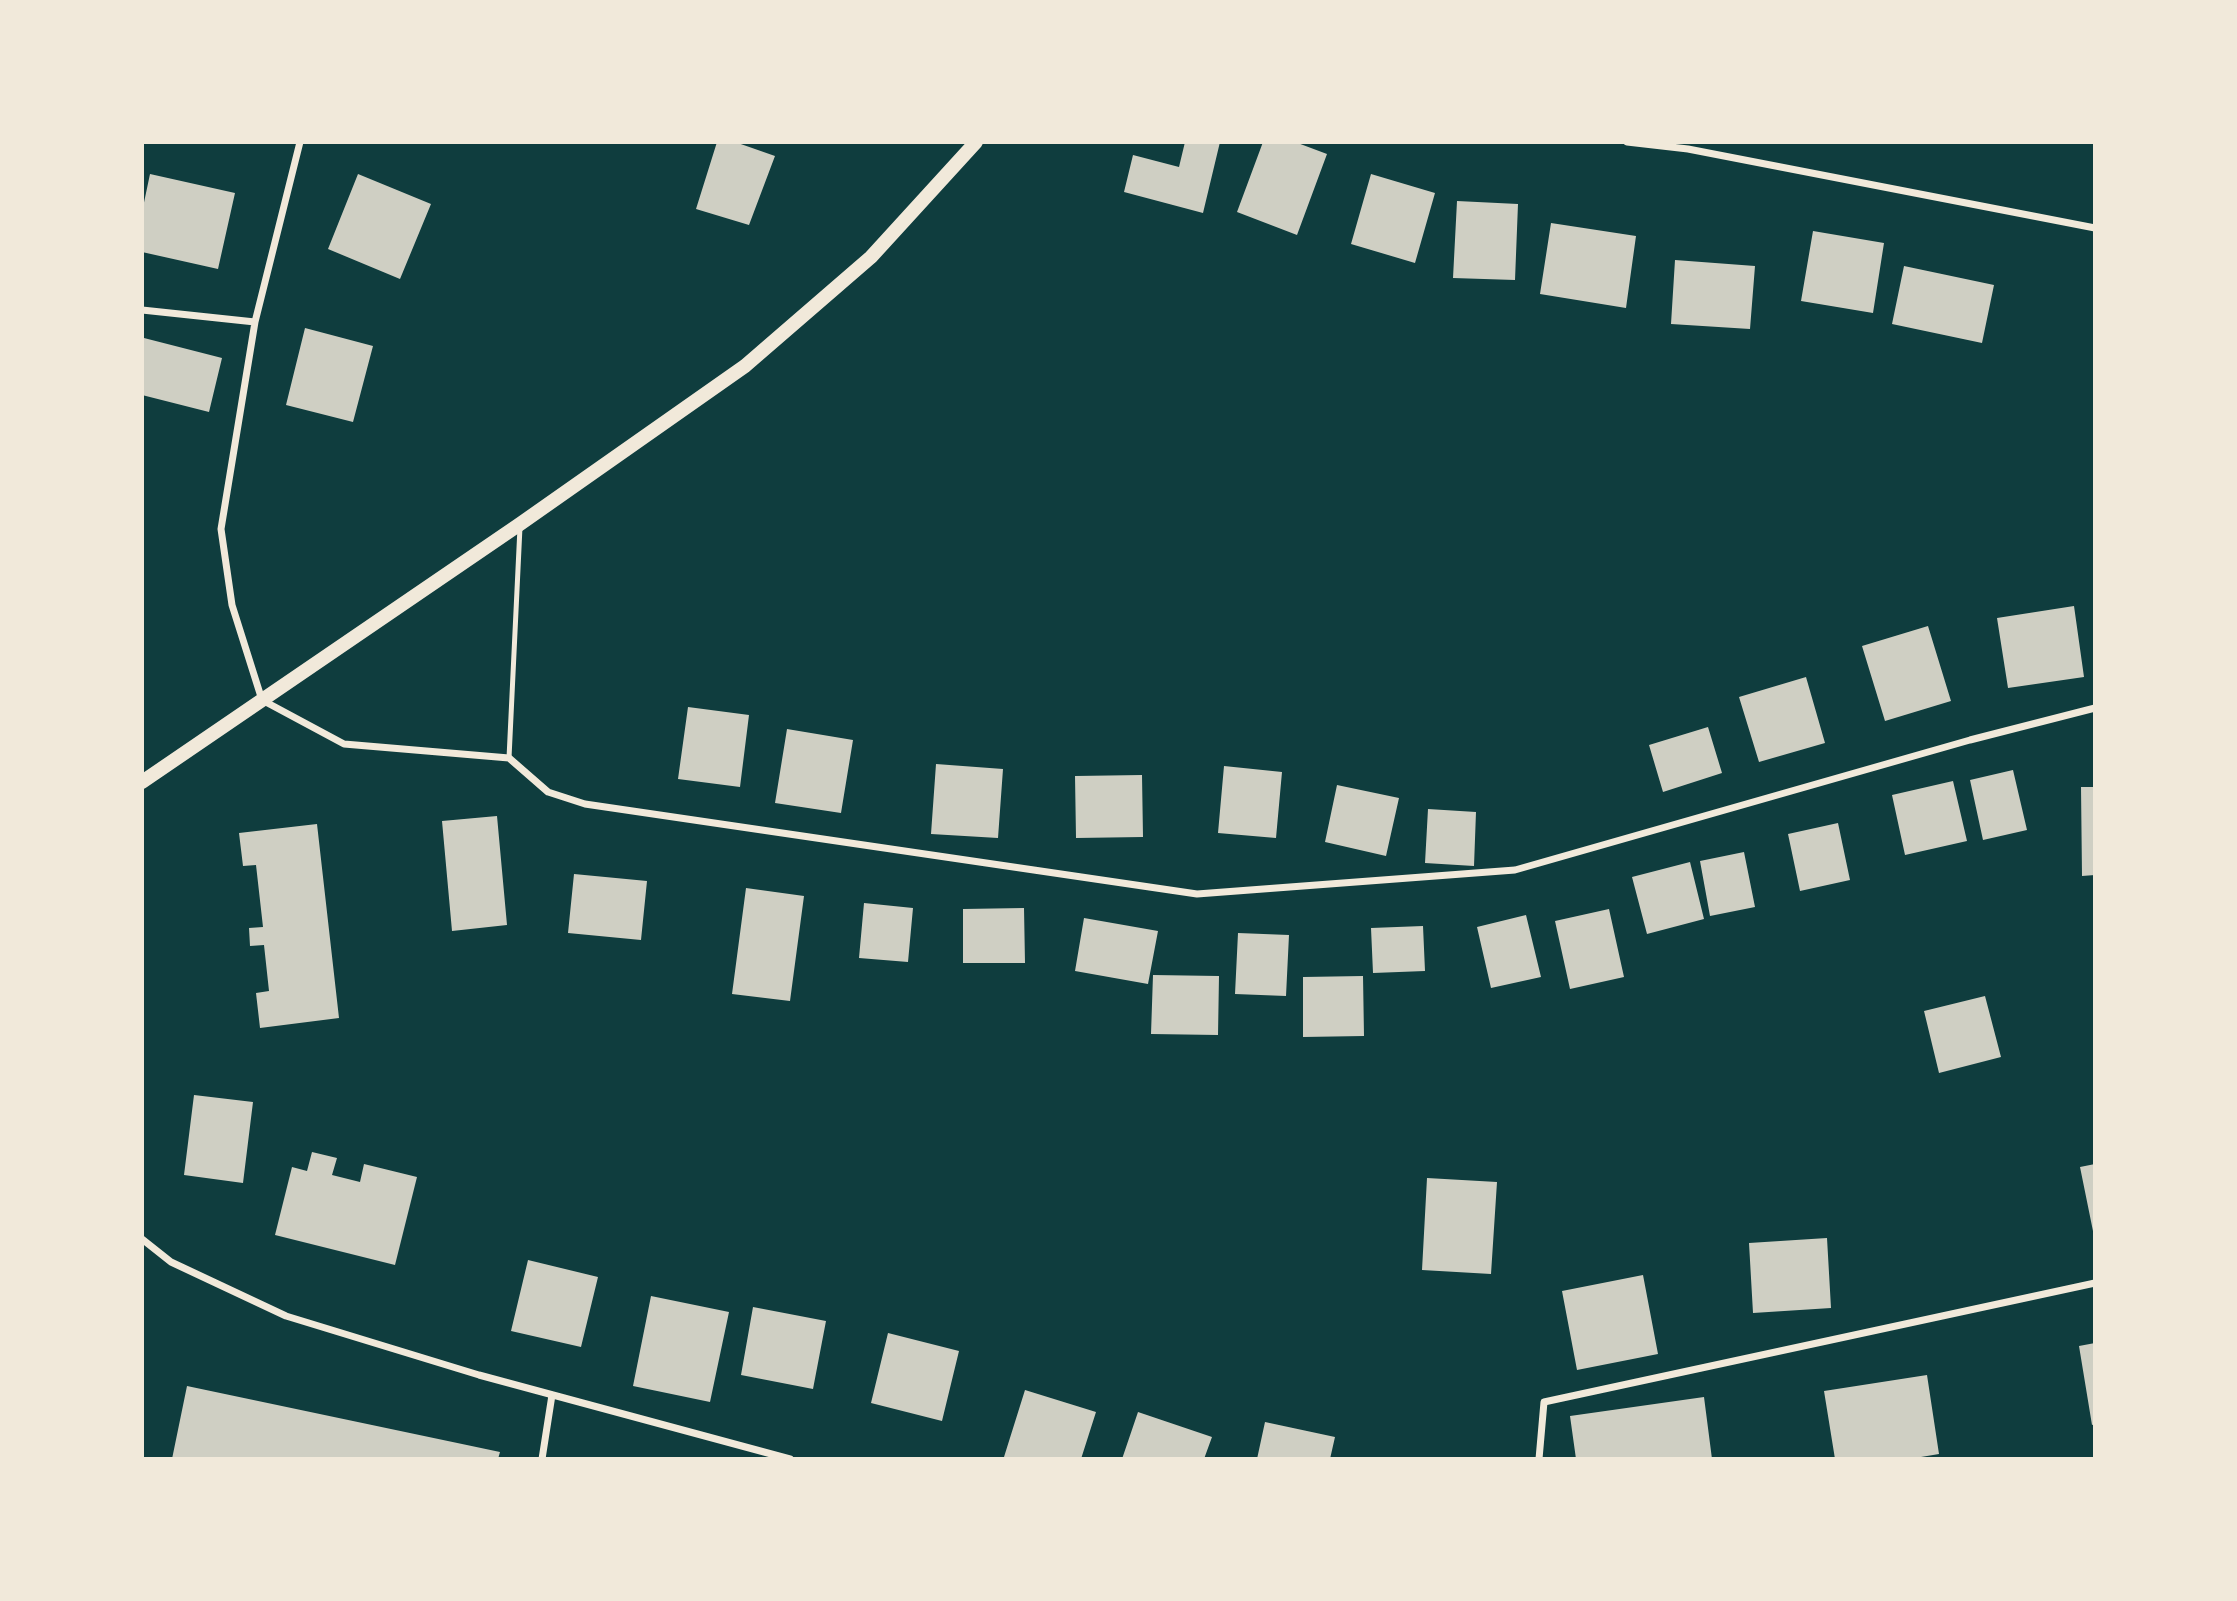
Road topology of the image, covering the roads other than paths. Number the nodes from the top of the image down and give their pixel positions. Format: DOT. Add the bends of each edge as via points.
graph roads {
  1 [pos="300,142"];
  2 [pos="976,142"];
  3 [pos="1627,142"];
  4 [pos="2095,228"];
  5 [pos="142,310"];
  6 [pos="255,322"];
  7 [pos="520,524"];
  8 [pos="262,700"];
  9 [pos="2095,708"];
  10 [pos="509,758"];
  11 [pos="142,782"];
  12 [pos="142,1240"];
  13 [pos="2095,1283"];
  14 [pos="552,1395"];
  15 [pos="542,1459"];
  16 [pos="790,1459"];
  17 [pos="1539,1459"];
  1 -- 6 [label="street"];
  2 -- 7 [label="main road" via="871,257 745,366"];
  3 -- 4 [label="street" via="1688,149"];
  5 -- 6 [label="street"];
  6 -- 8 [label="street" via="221,529 232,606"];
  7 -- 8 [label="main road"];
  7 -- 10 [label="lane"];
  8 -- 10 [label="street" via="344,744"];
  8 -- 11 [label="main road"];
  9 -- 10 [label="street" via="1515,870 1197,894 585,804 548,792"];
  12 -- 14 [label="street" via="171,1262 286,1316"];
  13 -- 17 [label="street" via="1544,1402"];
  14 -- 15 [label="street"];
  14 -- 16 [label="street"];
}
